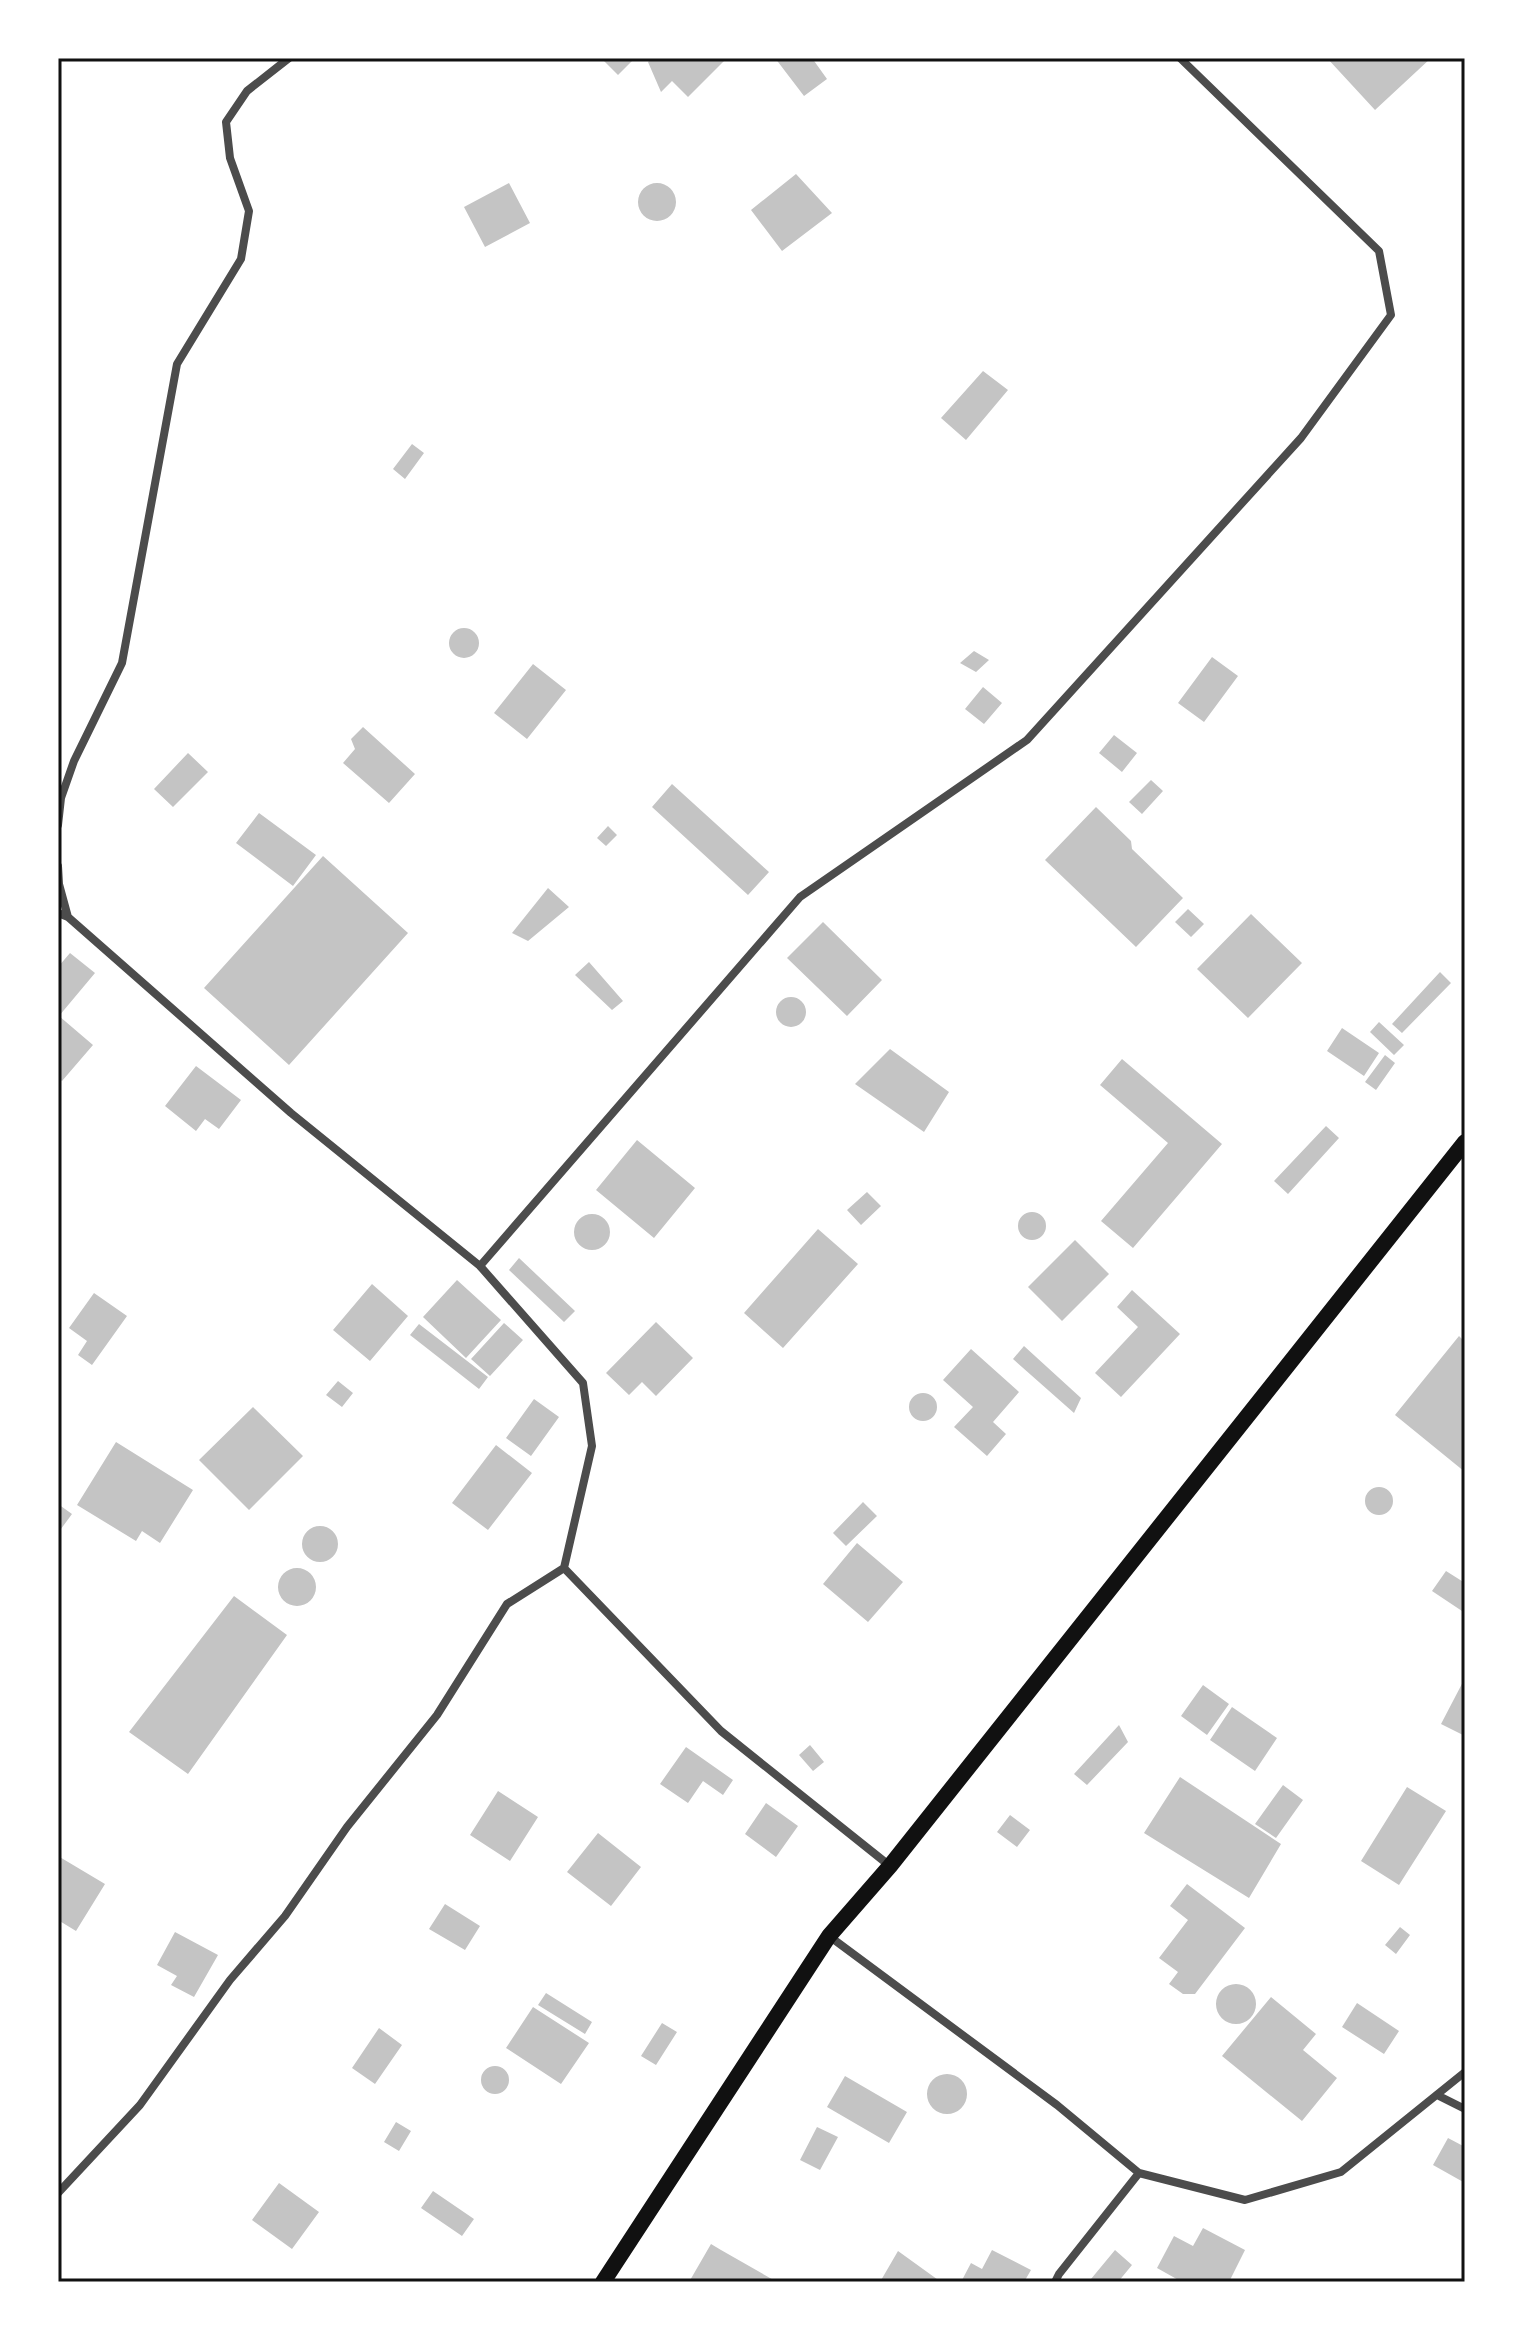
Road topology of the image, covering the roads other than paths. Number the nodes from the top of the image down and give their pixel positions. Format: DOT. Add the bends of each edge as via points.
graph roads {
  1 [pos="289,58"];
  2 [pos="1180,58"];
  3 [pos="58,825"];
  4 [pos="58,866"];
  5 [pos="58,913"];
  6 [pos="68,917"];
  7 [pos="1465,1142"];
  8 [pos="480,1266"];
  9 [pos="564,1568"];
  10 [pos="890,1866"];
  11 [pos="829,1936"];
  12 [pos="1465,2072"];
  13 [pos="1437,2095"];
  14 [pos="1465,2109"];
  15 [pos="1139,2173"];
  16 [pos="58,2193"];
  17 [pos="603,2282"];
  18 [pos="1055,2282"];
  1 -- 3 [label="street" via="247,91 226,122 230,158 249,211 241,259 177,364 122,663 74,761"];
  2 -- 8 [label="street" via="1379,251 1391,315 1301,438 1027,740 800,897"];
  4 -- 6 [label="street"];
  5 -- 6 [label="street"];
  6 -- 8 [label="street" via="291,1113"];
  7 -- 10 [label="main road"];
  8 -- 9 [label="street" via="583,1383 592,1446"];
  9 -- 10 [label="street" via="721,1731"];
  9 -- 16 [label="street" via="507,1604 437,1715 347,1827 285,1916 230,1980 140,2105"];
  10 -- 11 [label="main road"];
  11 -- 15 [label="street" via="1057,2105"];
  11 -- 17 [label="main road"];
  12 -- 13 [label="street"];
  13 -- 14 [label="street"];
  13 -- 15 [label="street" via="1341,2172 1245,2200"];
  15 -- 18 [label="street"];
}
